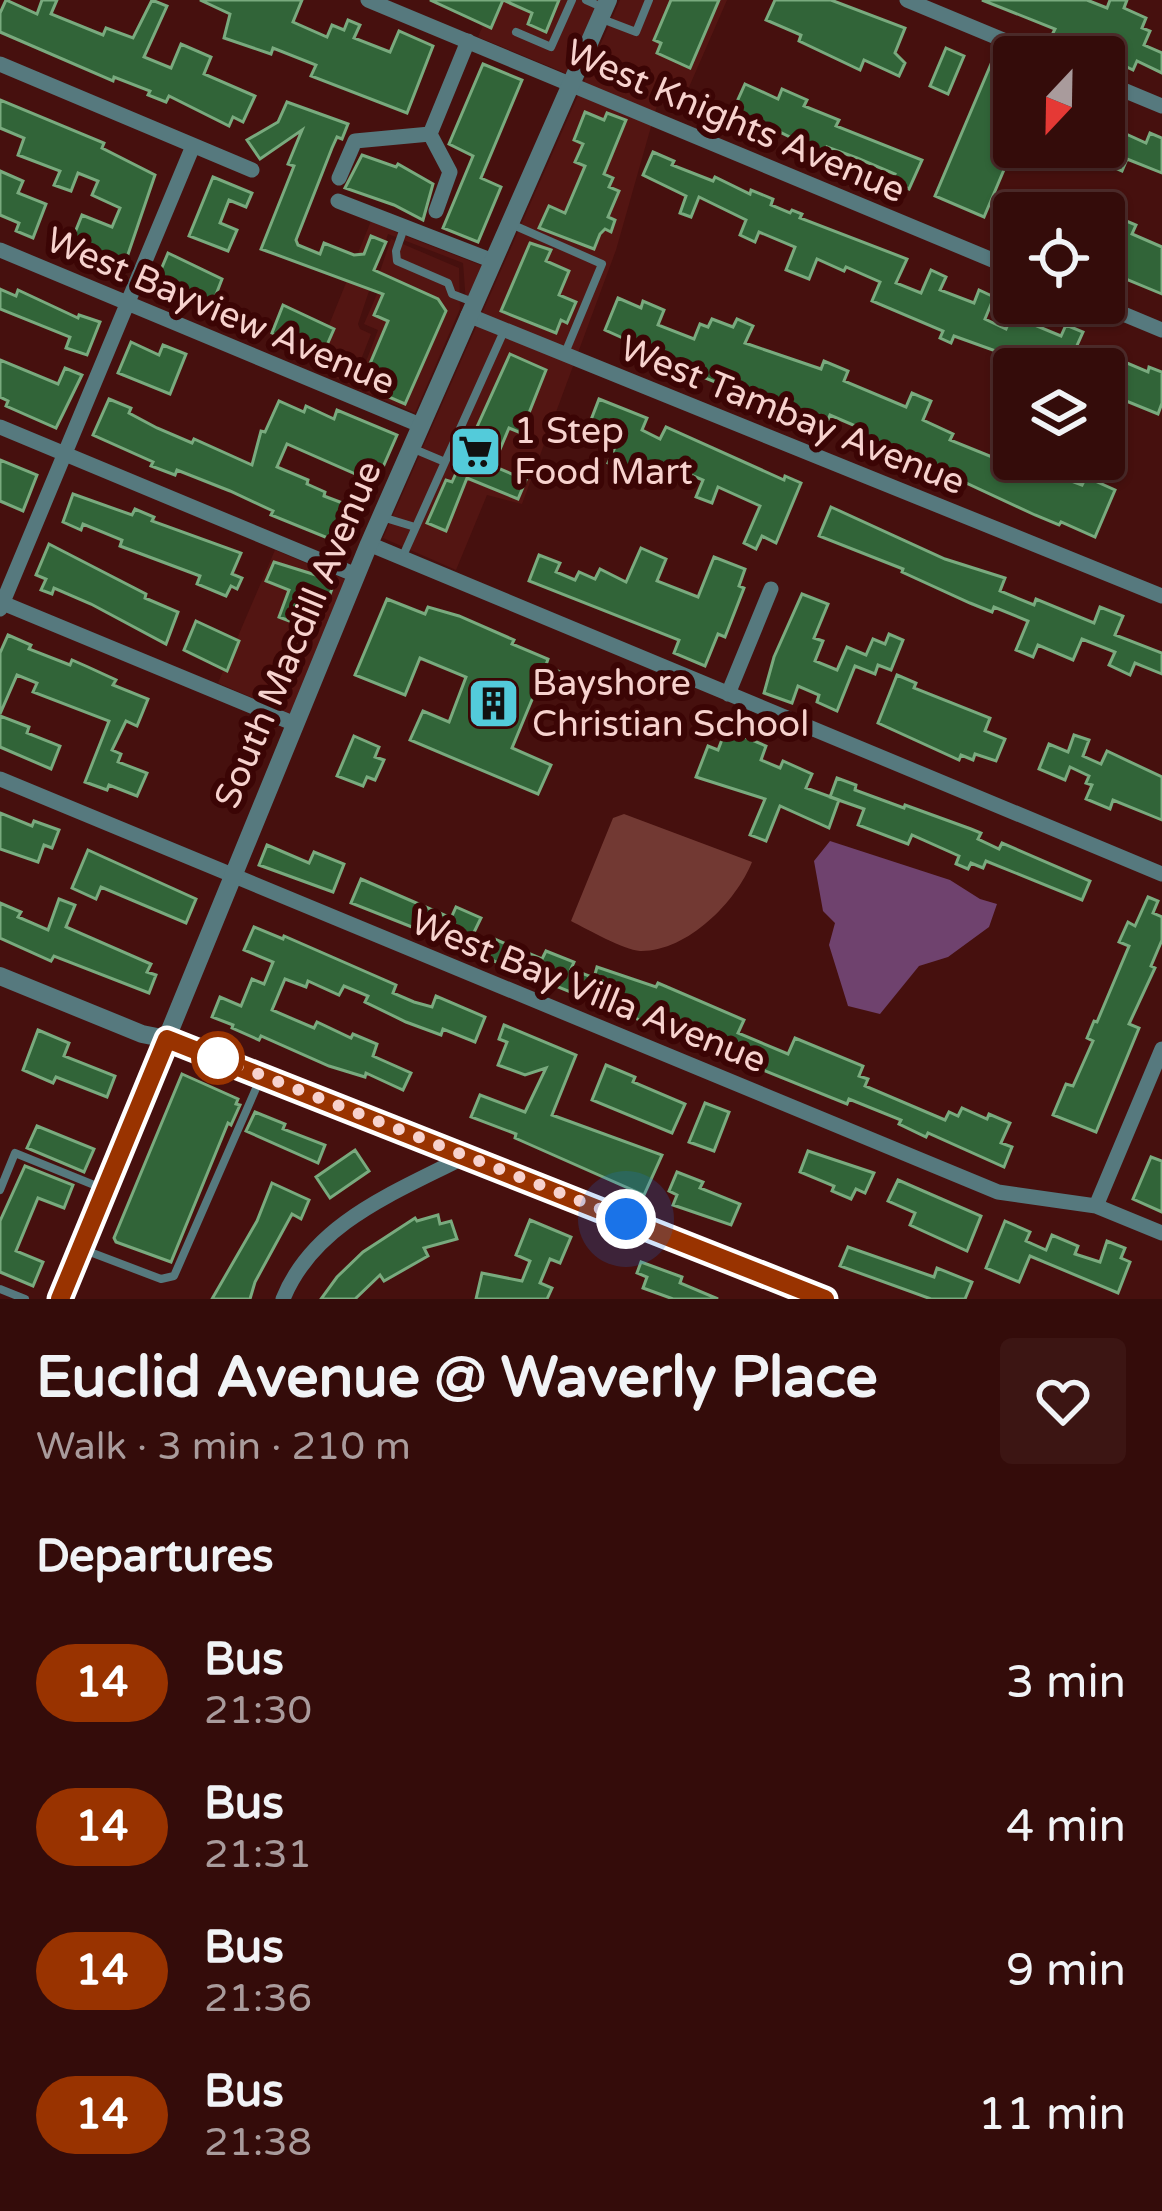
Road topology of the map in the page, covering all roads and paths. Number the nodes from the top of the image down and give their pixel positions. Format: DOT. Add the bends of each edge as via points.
graph roads {
  1 [pos="368,0"];
  2 [pos="572,0"];
  3 [pos="586,0"];
  4 [pos="649,0"];
  5 [pos="907,0"];
  6 [pos="605,9"];
  7 [pos="516,32"];
  8 [pos="994,36"];
  9 [pos="467,41"];
  10 [pos="0,64"];
  11 [pos="573,85"];
  12 [pos="1125,91"];
  13 [pos="1162,106"];
  14 [pos="430,134"];
  15 [pos="193,146"];
  16 [pos="252,170"];
  17 [pos="339,178"];
  18 [pos="338,202"];
  19 [pos="436,211"];
  20 [pos="510,224"];
  21 [pos="404,227"];
  22 [pos="0,250"];
  23 [pos="993,259"];
  24 [pos="493,261"];
  25 [pos="128,304"];
  26 [pos="471,309"];
  27 [pos="1125,315"];
  28 [pos="505,330"];
  29 [pos="1162,330"];
  30 [pos="564,354"];
  31 [pos="420,425"];
  32 [pos="0,427"];
  33 [pos="410,448"];
  34 [pos="66,454"];
  35 [pos="445,462"];
  36 [pos="380,517"];
  37 [pos="415,527"];
  38 [pos="369,544"];
  39 [pos="402,557"];
  40 [pos="356,575"];
  41 [pos="771,589"];
  42 [pos="1162,596"];
  43 [pos="1,605"];
  44 [pos="728,694"];
  45 [pos="295,724"];
  46 [pos="0,779"];
  47 [pos="1162,874"];
  48 [pos="232,875"];
  49 [pos="0,976"];
  50 [pos="167,1039"];
  51 [pos="1162,1049"];
  52 [pos="262,1076"];
  53 [pos="466,1156"];
  54 [pos="0,1190"];
  55 [pos="105,1190"];
  56 [pos="1096,1206"];
  57 [pos="1162,1233"];
  58 [pos="81,1249"];
  59 [pos="0,1289"];
  60 [pos="25,1299"];
  61 [pos="60,1299"];
  62 [pos="283,1299"];
  63 [pos="825,1299"];
  1 -- 9 [label="street, West Knights Avenue"];
  2 -- 7 [label="lane" via="551,47"];
  3 -- 6 [label="lane"];
  4 -- 6 [label="lane" via="636,32"];
  5 -- 8 [label="street"];
  6 -- 11 [label="street, South Macdill Avenue"];
  9 -- 11 [label="street, West Knights Avenue"];
  9 -- 14 [label="street"];
  10 -- 15 [label="street"];
  11 -- 20 [label="street, South Macdill Avenue"];
  11 -- 23 [label="street, West Knights Avenue"];
  12 -- 13 [label="street"];
  14 -- 17 [label="street" via="355,141"];
  14 -- 19 [label="street" via="450,172"];
  15 -- 16 [label="street"];
  15 -- 25 [label="street"];
  18 -- 21 [label="street"];
  20 -- 24 [label="street, South Macdill Avenue"];
  20 -- 30 [label="lane" via="602,264"];
  21 -- 24 [label="street"];
  21 -- 26 [label="lane" via="398,261 448,283"];
  22 -- 25 [label="street, West Bayview Avenue"];
  24 -- 26 [label="street, South Macdill Avenue"];
  25 -- 31 [label="street, West Bayview Avenue"];
  25 -- 34 [label="street"];
  26 -- 28 [label="street, West Tambay Avenue"];
  26 -- 31 [label="street, South Macdill Avenue"];
  27 -- 29 [label="street"];
  28 -- 30 [label="street, West Tambay Avenue"];
  28 -- 35 [label="lane"];
  30 -- 42 [label="street, West Tambay Avenue"];
  31 -- 33 [label="street, South Macdill Avenue"];
  32 -- 34 [label="street"];
  33 -- 35 [label="lane"];
  33 -- 36 [label="street, South Macdill Avenue"];
  34 -- 40 [label="street"];
  34 -- 43 [label="street"];
  35 -- 37 [label="lane"];
  36 -- 37 [label="lane"];
  36 -- 38 [label="street, South Macdill Avenue"];
  37 -- 39 [label="lane"];
  38 -- 39 [label="street"];
  38 -- 40 [label="street, South Macdill Avenue"];
  39 -- 44 [label="street"];
  40 -- 45 [label="street, South Macdill Avenue"];
  41 -- 44 [label="street"];
  43 -- 45 [label="street"];
  44 -- 47 [label="street"];
  45 -- 48 [label="street, South Macdill Avenue"];
  46 -- 48 [label="street, West Bay Villa Avenue"];
  48 -- 50 [label="street, South Macdill Avenue"];
  48 -- 56 [label="street, West Bay Villa Avenue" via="998,1192"];
  49 -- 50 [label="street"];
  50 -- 52 [label="street"];
  50 -- 55 [label="street, South Macdill Avenue"];
  51 -- 56 [label="street"];
  52 -- 53 [label="street"];
  52 -- 58 [label="lane" via="174,1276 161,1280"];
  53 -- 62 [label="street" via="347,1218 295,1269"];
  53 -- 63 [label="street"];
  54 -- 55 [label="lane" via="15,1153"];
  55 -- 58 [label="street, South Macdill Avenue"];
  56 -- 57 [label="street, West Bay Villa Avenue"];
  58 -- 61 [label="street, South Macdill Avenue"];
  59 -- 60 [label="lane"];
}
